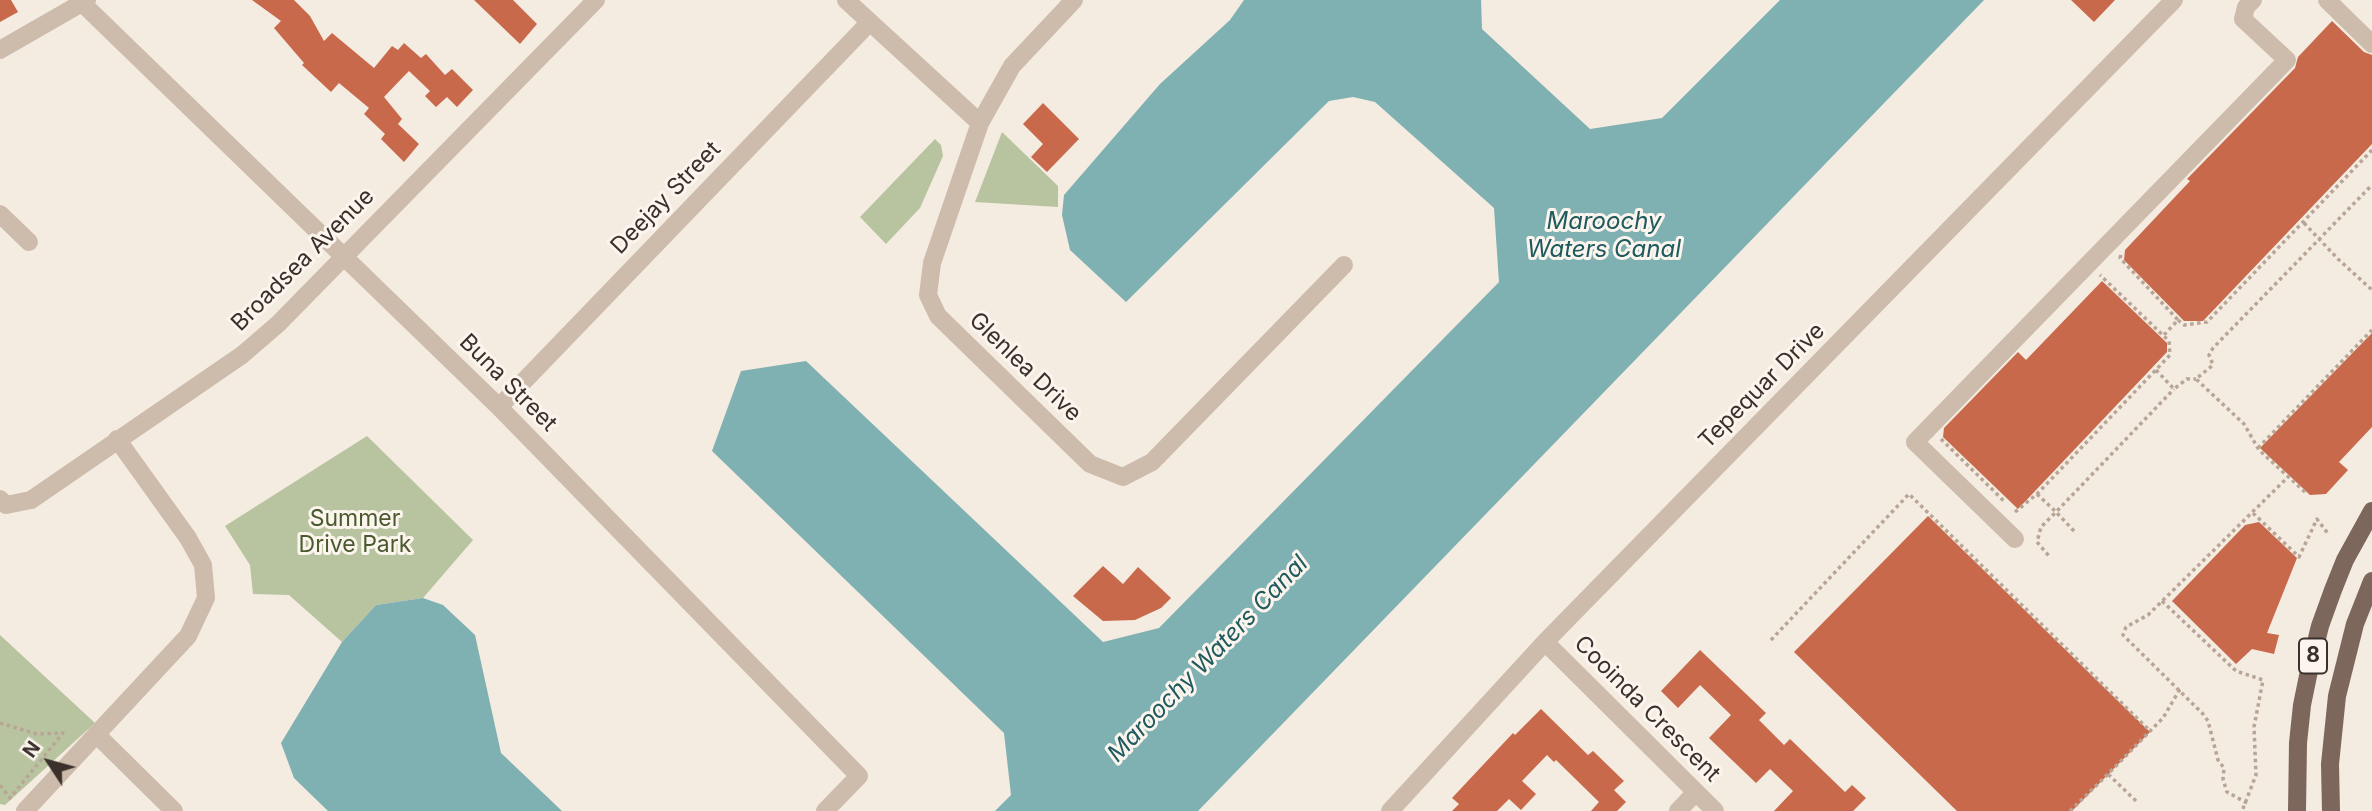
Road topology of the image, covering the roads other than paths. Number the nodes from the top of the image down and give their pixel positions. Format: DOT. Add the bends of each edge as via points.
graph roads {
  1 [pos="596,0"];
  2 [pos="846,0"];
  3 [pos="1074,0"];
  4 [pos="2174,0"];
  5 [pos="2253,0"];
  6 [pos="2326,0"];
  7 [pos="83,1"];
  8 [pos="869,23"];
  9 [pos="2372,44"];
  10 [pos="0,50"];
  11 [pos="981,123"];
  12 [pos="0,214"];
  13 [pos="29,242"];
  14 [pos="342,257"];
  15 [pos="1344,265"];
  16 [pos="499,407"];
  17 [pos="117,439"];
  18 [pos="3,502"];
  19 [pos="2372,511"];
  20 [pos="2015,539"];
  21 [pos="2372,581"];
  22 [pos="1545,642"];
  23 [pos="96,734"];
  24 [pos="1696,792"];
  25 [pos="2297,810"];
  26 [pos="25,811"];
  27 [pos="174,811"];
  28 [pos="825,811"];
  29 [pos="1390,811"];
  30 [pos="1678,811"];
  31 [pos="1715,811"];
  32 [pos="2331,811"];
  1 -- 14 [label="street, Broadsea Avenue"];
  2 -- 8 [label="street"];
  3 -- 11 [label="street, Glenlea Drive" via="1012,66"];
  4 -- 22 [label="street, Tepequar Drive"];
  5 -- 20 [label="street" via="2243,19 2287,60 1915,442"];
  6 -- 9 [label="street"];
  7 -- 10 [label="street"];
  7 -- 14 [label="street, Buna Street"];
  8 -- 11 [label="street"];
  8 -- 16 [label="street, Deejay Street"];
  11 -- 15 [label="street, Glenlea Drive" via="932,263 928,295 938,316 1090,464 1124,477 1152,462"];
  12 -- 13 [label="street"];
  14 -- 16 [label="street, Buna Street"];
  14 -- 17 [label="street, Broadsea Avenue" via="242,355"];
  16 -- 28 [label="street, Buna Street" via="859,776"];
  17 -- 18 [label="street, Broadsea Avenue" via="31,500"];
  17 -- 23 [label="street" via="193,547 203,565 206,598 188,636"];
  19 -- 25 [label="main road, 8" via="2345,560 2314,648 2302,705"];
  21 -- 32 [label="main road, 8" via="2355,624 2337,696"];
  22 -- 24 [label="street, Cooinda Crescent"];
  22 -- 29 [label="street, Tepequar Drive"];
  23 -- 26 [label="street"];
  23 -- 27 [label="street"];
  24 -- 30 [label="street"];
  24 -- 31 [label="street, Cooinda Crescent"];
}
